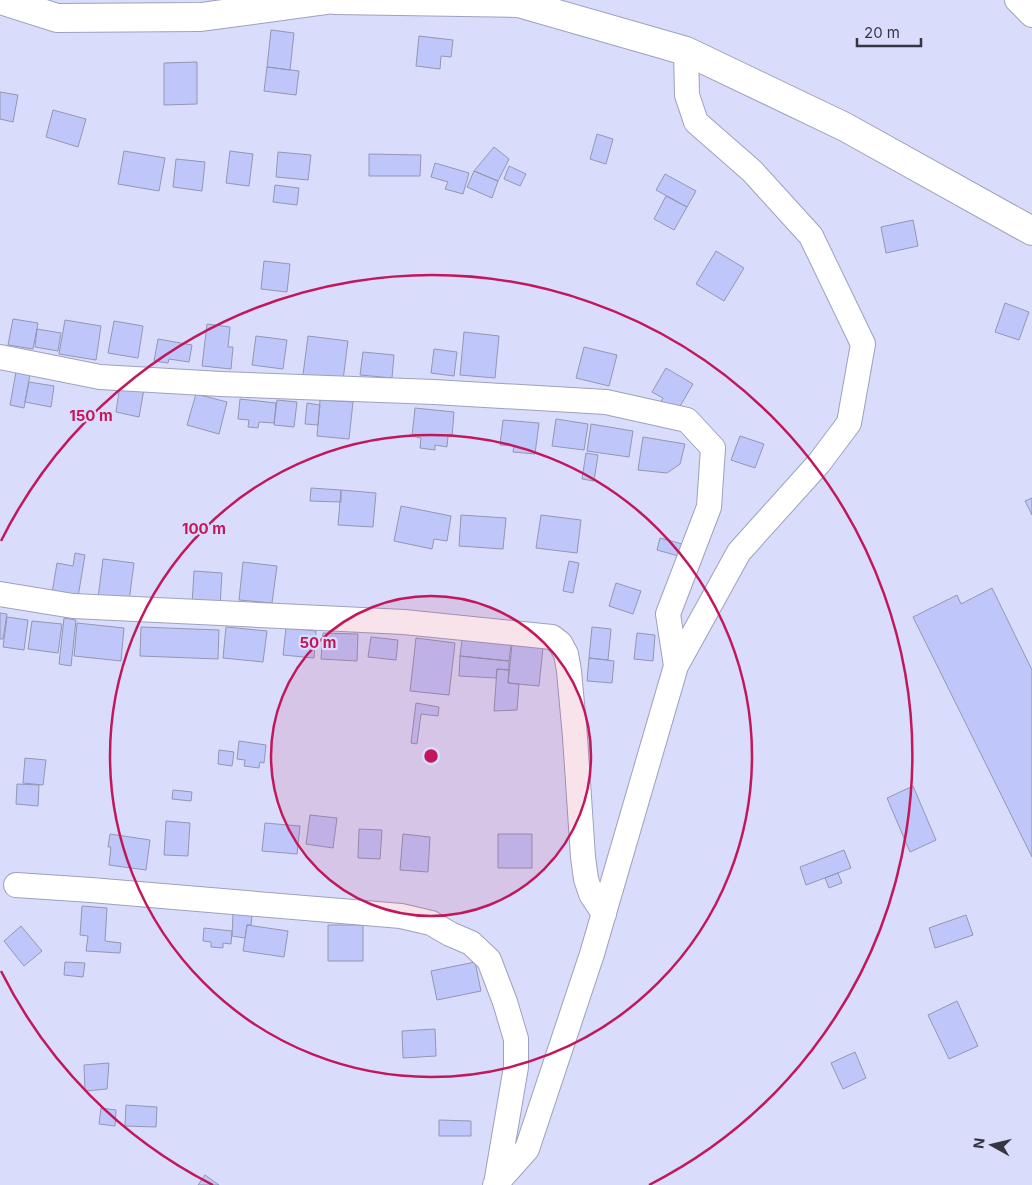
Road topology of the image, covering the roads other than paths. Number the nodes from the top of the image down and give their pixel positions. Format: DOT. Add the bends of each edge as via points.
graph roads {
  1 [pos="1,0"];
  2 [pos="327,0"];
  3 [pos="335,0"];
  4 [pos="1017,0"];
  5 [pos="1032,15"];
  6 [pos="686,51"];
  7 [pos="1032,231"];
  8 [pos="0,357"];
  9 [pos="0,594"];
  10 [pos="676,666"];
  11 [pos="16,886"];
  12 [pos="604,914"];
  13 [pos="496,1184"];
  1 -- 2 [label="street" via="57,18 201,17"];
  3 -- 6 [label="street" via="519,3"];
  4 -- 5 [label="street"];
  6 -- 7 [label="street" via="845,127"];
  6 -- 10 [label="street" via="687,95 696,122 752,171 811,236 863,344 850,423 819,463 739,552"];
  8 -- 10 [label="street" via="100,377 606,402 687,420 713,448 709,508 668,614"];
  9 -- 12 [label="street" via="73,606 404,622 552,638 560,643 566,654 569,671 586,879"];
  10 -- 12 [label="street"];
  11 -- 13 [label="street" via="401,916 431,923 471,944 488,960 516,1039 516,1067"];
  12 -- 13 [label="street" via="527,1149"];
}
